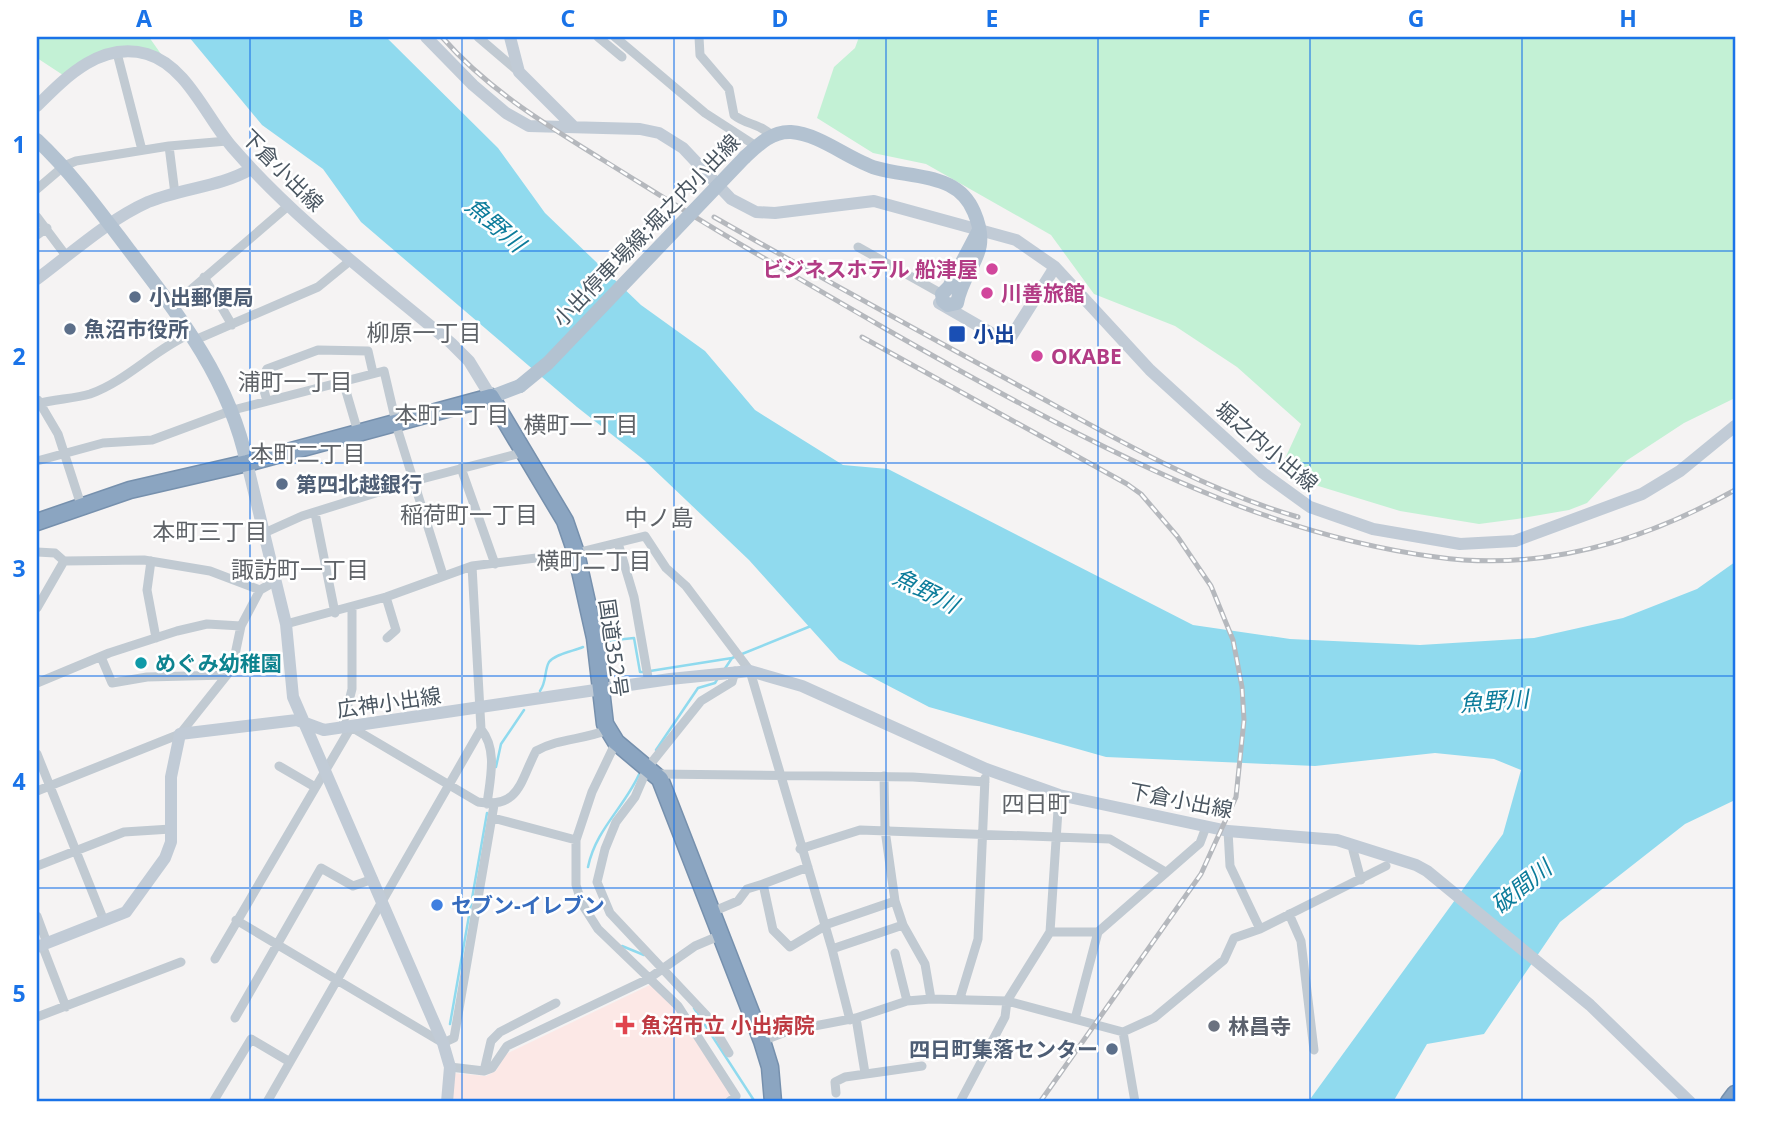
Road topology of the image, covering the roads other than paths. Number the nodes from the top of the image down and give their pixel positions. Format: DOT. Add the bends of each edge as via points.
graph roads {
  1 [pos="426,37"];
  2 [pos="478,37"];
  3 [pos="510,37"];
  4 [pos="598,37"];
  5 [pos="615,37"];
  6 [pos="699,37"];
  7 [pos="117,53"];
  8 [pos="622,57"];
  9 [pos="519,72"];
  10 [pos="37,106"];
  11 [pos="575,127"];
  12 [pos="772,136"];
  13 [pos="37,140"];
  14 [pos="227,141"];
  15 [pos="169,146"];
  16 [pos="757,146"];
  17 [pos="142,150"];
  18 [pos="64,166"];
  19 [pos="251,169"];
  20 [pos="37,189"];
  21 [pos="175,194"];
  22 [pos="288,206"];
  23 [pos="37,216"];
  24 [pos="110,225"];
  25 [pos="47,228"];
  26 [pos="979,230"];
  27 [pos="37,235"];
  28 [pos="858,247"];
  29 [pos="68,257"];
  30 [pos="351,260"];
  31 [pos="1055,267"];
  32 [pos="204,277"];
  33 [pos="37,279"];
  34 [pos="942,294"];
  35 [pos="172,306"];
  36 [pos="232,325"];
  37 [pos="193,336"];
  38 [pos="373,373"];
  39 [pos="343,381"];
  40 [pos="491,397"];
  41 [pos="38,401"];
  42 [pos="267,401"];
  43 [pos="233,410"];
  44 [pos="396,422"];
  45 [pos="1735,426"];
  46 [pos="358,432"];
  47 [pos="525,452"];
  48 [pos="63,453"];
  49 [pos="37,461"];
  50 [pos="247,463"];
  51 [pos="461,468"];
  52 [pos="414,481"];
  53 [pos="81,505"];
  54 [pos="315,513"];
  55 [pos="37,522"];
  56 [pos="262,534"];
  57 [pos="618,543"];
  58 [pos="37,552"];
  59 [pos="576,553"];
  60 [pos="65,561"];
  61 [pos="151,561"];
  62 [pos="495,564"];
  63 [pos="471,566"];
  64 [pos="443,575"];
  65 [pos="274,582"];
  66 [pos="260,590"];
  67 [pos="386,597"];
  68 [pos="37,608"];
  69 [pos="352,608"];
  70 [pos="335,613"];
  71 [pos="286,624"];
  72 [pos="241,626"];
  73 [pos="156,638"];
  74 [pos="387,638"];
  75 [pos="101,657"];
  76 [pos="735,671"];
  77 [pos="750,671"];
  78 [pos="226,675"];
  79 [pos="647,676"];
  80 [pos="37,683"];
  81 [pos="599,691"];
  82 [pos="481,707"];
  83 [pos="302,723"];
  84 [pos="346,727"];
  85 [pos="481,729"];
  86 [pos="180,734"];
  87 [pos="612,736"];
  88 [pos="37,754"];
  89 [pos="279,766"];
  90 [pos="652,771"];
  91 [pos="324,772"];
  92 [pos="781,775"];
  93 [pos="884,776"];
  94 [pos="986,776"];
  95 [pos="449,786"];
  96 [pos="50,787"];
  97 [pos="314,787"];
  98 [pos="37,791"];
  99 [pos="1059,795"];
  100 [pos="491,804"];
  101 [pos="493,818"];
  102 [pos="1206,827"];
  103 [pos="171,830"];
  104 [pos="885,830"];
  105 [pos="1228,831"];
  106 [pos="983,832"];
  107 [pos="1057,837"];
  108 [pos="576,840"];
  109 [pos="1355,846"];
  110 [pos="800,849"];
  111 [pos="75,852"];
  112 [pos="37,866"];
  113 [pos="1386,866"];
  114 [pos="808,867"];
  115 [pos="1164,871"];
  116 [pos="373,879"];
  117 [pos="1361,880"];
  118 [pos="763,884"];
  119 [pos="382,900"];
  120 [pos="895,901"];
  121 [pos="712,912"];
  122 [pos="1289,914"];
  123 [pos="37,916"];
  124 [pos="236,920"];
  125 [pos="104,921"];
  126 [pos="903,925"];
  127 [pos="825,926"];
  128 [pos="1260,929"];
  129 [pos="1050,932"];
  130 [pos="1098,932"];
  131 [pos="721,935"];
  132 [pos="276,944"];
  133 [pos="42,945"];
  134 [pos="832,949"];
  135 [pos="895,953"];
  136 [pos="215,958"];
  137 [pos="181,962"];
  138 [pos="662,970"];
  139 [pos="648,979"];
  140 [pos="338,982"];
  141 [pos="960,998"];
  142 [pos="931,999"];
  143 [pos="906,1001"];
  144 [pos="1007,1001"];
  145 [pos="556,1003"];
  146 [pos="66,1007"];
  147 [pos="37,1017"];
  148 [pos="236,1018"];
  149 [pos="853,1019"];
  150 [pos="1075,1019"];
  151 [pos="1123,1032"];
  152 [pos="762,1041"];
  153 [pos="443,1043"];
  154 [pos="1314,1050"];
  155 [pos="729,1053"];
  156 [pos="290,1062"];
  157 [pos="922,1066"];
  158 [pos="450,1067"];
  159 [pos="484,1071"];
  160 [pos="865,1073"];
  161 [pos="835,1093"];
  162 [pos="1735,1094"];
  163 [pos="271,1101"];
  164 [pos="213,1102"];
  165 [pos="447,1102"];
  166 [pos="729,1102"];
  167 [pos="773,1102"];
  168 [pos="960,1102"];
  169 [pos="1135,1102"];
  170 [pos="1690,1102"];
  171 [pos="1729,1102"];
  1 -- 11 [label="main road, 堀之内小出線" via="506,113 529,126"];
  2 -- 9 [label="street"];
  3 -- 9 [label="main road"];
  4 -- 8 [label="street"];
  5 -- 16 [label="street" via="705,113"];
  6 -- 12 [label="street" via="700,55 730,89 734,115 762,125"];
  7 -- 10 [label="main road, 下倉小出線" via="85,63"];
  7 -- 14 [label="main road, 下倉小出線" via="146,54 168,64"];
  7 -- 17 [label="street"];
  9 -- 11 [label="main road"];
  11 -- 26 [label="main road, 堀之内小出線" via="659,133 683,148 731,199 756,212 863,200"];
  12 -- 16 [label="main road, 小出停車場線;堀之内小出線"];
  12 -- 26 [label="main road, 小出停車場線;堀之内小出線" via="793,132 876,168 951,186 967,198"];
  13 -- 18 [label="main road"];
  14 -- 15 [label="street"];
  14 -- 19 [label="main road, 下倉小出線"];
  15 -- 17 [label="street"];
  15 -- 21 [label="street"];
  16 -- 40 [label="main road, 小出停車場線;堀之内小出線, bridge" via="548,363 520,386"];
  17 -- 18 [label="street"];
  18 -- 20 [label="street"];
  18 -- 24 [label="main road"];
  19 -- 21 [label="main road" via="233,179"];
  19 -- 22 [label="main road, 下倉小出線"];
  21 -- 24 [label="main road" via="132,209"];
  22 -- 30 [label="main road, 下倉小出線"];
  22 -- 32 [label="street"];
  23 -- 25 [label="street"];
  24 -- 29 [label="main road"];
  24 -- 35 [label="main road"];
  25 -- 27 [label="street"];
  25 -- 29 [label="street"];
  26 -- 31 [label="main road, 堀之内小出線" via="1016,240"];
  26 -- 34 [label="main road" via="981,249 957,293 957,303 946,304"];
  28 -- 34 [label="street"];
  29 -- 33 [label="main road"];
  30 -- 36 [label="street" via="318,287"];
  30 -- 40 [label="main road, 下倉小出線" via="451,343 469,361"];
  31 -- 34 [label="main road" via="1011,337 998,337 940,306"];
  31 -- 45 [label="main road, 堀之内小出線" via="1150,370 1263,473 1310,507 1373,529 1460,544 1515,541 1642,494 1680,471"];
  32 -- 35 [label="street"];
  32 -- 36 [label="street"];
  35 -- 37 [label="main road"];
  36 -- 37 [label="street"];
  37 -- 41 [label="street" via="167,343 150,359 91,393"];
  37 -- 43 [label="main road"];
  38 -- 39 [label="street"];
  38 -- 42 [label="street" via="368,351 318,350 267,369 261,380"];
  38 -- 44 [label="street" via="384,371"];
  39 -- 42 [label="street"];
  39 -- 46 [label="street"];
  40 -- 44 [label="highway"];
  40 -- 47 [label="highway, 国道352号"];
  41 -- 48 [label="street" via="58,434"];
  42 -- 43 [label="street"];
  43 -- 48 [label="street" via="152,440 103,443"];
  43 -- 50 [label="main road"];
  44 -- 46 [label="highway"];
  44 -- 52 [label="street"];
  46 -- 50 [label="highway"];
  47 -- 51 [label="street"];
  47 -- 59 [label="highway, 国道352号" via="565,521"];
  48 -- 49 [label="street"];
  48 -- 53 [label="street"];
  50 -- 53 [label="highway"];
  50 -- 56 [label="main road"];
  51 -- 52 [label="street"];
  51 -- 62 [label="street"];
  52 -- 54 [label="street"];
  52 -- 64 [label="street"];
  53 -- 55 [label="highway"];
  54 -- 56 [label="street"];
  54 -- 70 [label="street"];
  56 -- 65 [label="main road"];
  57 -- 59 [label="street"];
  57 -- 77 [label="street" via="645,536"];
  57 -- 79 [label="street" via="634,597"];
  58 -- 60 [label="street" via="55,553"];
  59 -- 62 [label="street"];
  59 -- 81 [label="highway, 国道352号" via="595,638"];
  60 -- 61 [label="street"];
  60 -- 68 [label="street"];
  61 -- 66 [label="street" via="210,571"];
  61 -- 73 [label="street" via="147,590"];
  62 -- 63 [label="street"];
  63 -- 64 [label="street"];
  63 -- 82 [label="street"];
  64 -- 67 [label="street"];
  65 -- 66 [label="street"];
  65 -- 71 [label="main road"];
  66 -- 72 [label="street"];
  67 -- 69 [label="street"];
  67 -- 74 [label="street" via="396,630"];
  69 -- 70 [label="street"];
  69 -- 84 [label="street" via="352,689"];
  70 -- 71 [label="street"];
  71 -- 83 [label="main road" via="293,696"];
  72 -- 73 [label="street" via="207,624"];
  72 -- 78 [label="street"];
  73 -- 75 [label="street"];
  75 -- 78 [label="street" via="112,683 147,677"];
  75 -- 80 [label="street"];
  76 -- 77 [label="main road, 下倉小出線"];
  76 -- 79 [label="main road, 下倉小出線"];
  76 -- 90 [label="street" via="732,682 701,701"];
  77 -- 92 [label="street"];
  77 -- 94 [label="main road, 下倉小出線" via="802,686"];
  78 -- 86 [label="street"];
  79 -- 81 [label="main road, 下倉小出線"];
  81 -- 82 [label="main road, 広神小出線"];
  81 -- 87 [label="highway, 国道352号"];
  82 -- 84 [label="main road, 広神小出線"];
  82 -- 85 [label="street"];
  83 -- 84 [label="main road, 広神小出線" via="324,730"];
  83 -- 86 [label="main road, 広神小出線"];
  83 -- 91 [label="main road"];
  84 -- 91 [label="street"];
  84 -- 95 [label="street"];
  85 -- 95 [label="street"];
  85 -- 100 [label="street" via="493,763"];
  86 -- 96 [label="street"];
  86 -- 103 [label="main road" via="171,778"];
  87 -- 90 [label="highway"];
  87 -- 100 [label="street" via="564,738 536,751 520,790"];
  87 -- 108 [label="street"];
  88 -- 96 [label="street"];
  89 -- 97 [label="street"];
  90 -- 92 [label="street"];
  90 -- 121 [label="highway"];
  90 -- 138 [label="street" via="616,822 597,882 610,913"];
  91 -- 97 [label="street"];
  91 -- 116 [label="main road"];
  92 -- 93 [label="street"];
  92 -- 110 [label="street"];
  93 -- 94 [label="street"];
  93 -- 104 [label="street"];
  94 -- 99 [label="main road, 下倉小出線"];
  94 -- 106 [label="street"];
  95 -- 100 [label="street"];
  95 -- 119 [label="street"];
  96 -- 98 [label="street"];
  96 -- 111 [label="street"];
  97 -- 124 [label="street"];
  99 -- 102 [label="main road, 下倉小出線"];
  99 -- 107 [label="street"];
  100 -- 101 [label="street"];
  101 -- 108 [label="street"];
  101 -- 153 [label="street" via="454,1038"];
  102 -- 105 [label="main road, 下倉小出線"];
  102 -- 115 [label="street" via="1200,843"];
  103 -- 111 [label="street" via="124,832"];
  103 -- 125 [label="main road" via="165,859 125,912"];
  104 -- 106 [label="street"];
  104 -- 110 [label="street" via="860,830"];
  104 -- 120 [label="street"];
  105 -- 109 [label="main road, 下倉小出線" via="1300,835"];
  105 -- 128 [label="street" via="1230,866"];
  106 -- 107 [label="street"];
  106 -- 141 [label="street" via="978,939"];
  107 -- 115 [label="street" via="1110,839"];
  107 -- 129 [label="street"];
  108 -- 139 [label="street" via="576,885 586,912"];
  109 -- 117 [label="street"];
  109 -- 170 [label="main road, 下倉小出線" via="1416,865 1439,882 1585,1001"];
  110 -- 114 [label="street"];
  111 -- 112 [label="street"];
  111 -- 125 [label="street"];
  113 -- 117 [label="street"];
  114 -- 118 [label="street"];
  114 -- 127 [label="street"];
  115 -- 130 [label="street"];
  116 -- 119 [label="main road"];
  116 -- 132 [label="street" via="353,886 321,868"];
  117 -- 122 [label="street"];
  118 -- 121 [label="street"];
  118 -- 127 [label="street" via="773,930 790,947"];
  119 -- 140 [label="street"];
  119 -- 153 [label="main road"];
  120 -- 126 [label="street"];
  120 -- 127 [label="street"];
  121 -- 131 [label="highway"];
  122 -- 128 [label="street"];
  122 -- 154 [label="street" via="1301,941"];
  123 -- 133 [label="street"];
  124 -- 132 [label="street"];
  124 -- 136 [label="street"];
  125 -- 133 [label="main road"];
  126 -- 134 [label="street"];
  126 -- 142 [label="street" via="925,964"];
  127 -- 134 [label="street"];
  128 -- 151 [label="street" via="1234,938 1224,960 1154,1018"];
  129 -- 130 [label="street"];
  129 -- 144 [label="street"];
  130 -- 150 [label="street"];
  131 -- 138 [label="street" via="695,946"];
  131 -- 152 [label="highway"];
  132 -- 140 [label="street"];
  132 -- 148 [label="street"];
  133 -- 146 [label="street"];
  134 -- 149 [label="street"];
  135 -- 143 [label="street"];
  137 -- 146 [label="street"];
  138 -- 139 [label="street"];
  138 -- 155 [label="street" via="708,1016"];
  139 -- 159 [label="street" via="507,1046 492,1069"];
  139 -- 166 [label="street" via="678,1006 736,1096"];
  140 -- 153 [label="street"];
  140 -- 156 [label="street"];
  141 -- 142 [label="street"];
  141 -- 144 [label="street"];
  142 -- 143 [label="street"];
  143 -- 149 [label="street"];
  144 -- 150 [label="street"];
  144 -- 168 [label="street" via="1005,1017"];
  145 -- 159 [label="street" via="500,1032 491,1041"];
  146 -- 147 [label="street"];
  149 -- 152 [label="street" via="788,1031"];
  149 -- 160 [label="street"];
  150 -- 151 [label="street"];
  151 -- 169 [label="street"];
  152 -- 167 [label="highway"];
  153 -- 158 [label="main road"];
  156 -- 163 [label="street"];
  156 -- 164 [label="street" via="251,1040"];
  157 -- 160 [label="street"];
  158 -- 159 [label="street"];
  158 -- 165 [label="main road"];
  160 -- 161 [label="street" via="835,1082"];
  162 -- 171 [label="highway"];
}
